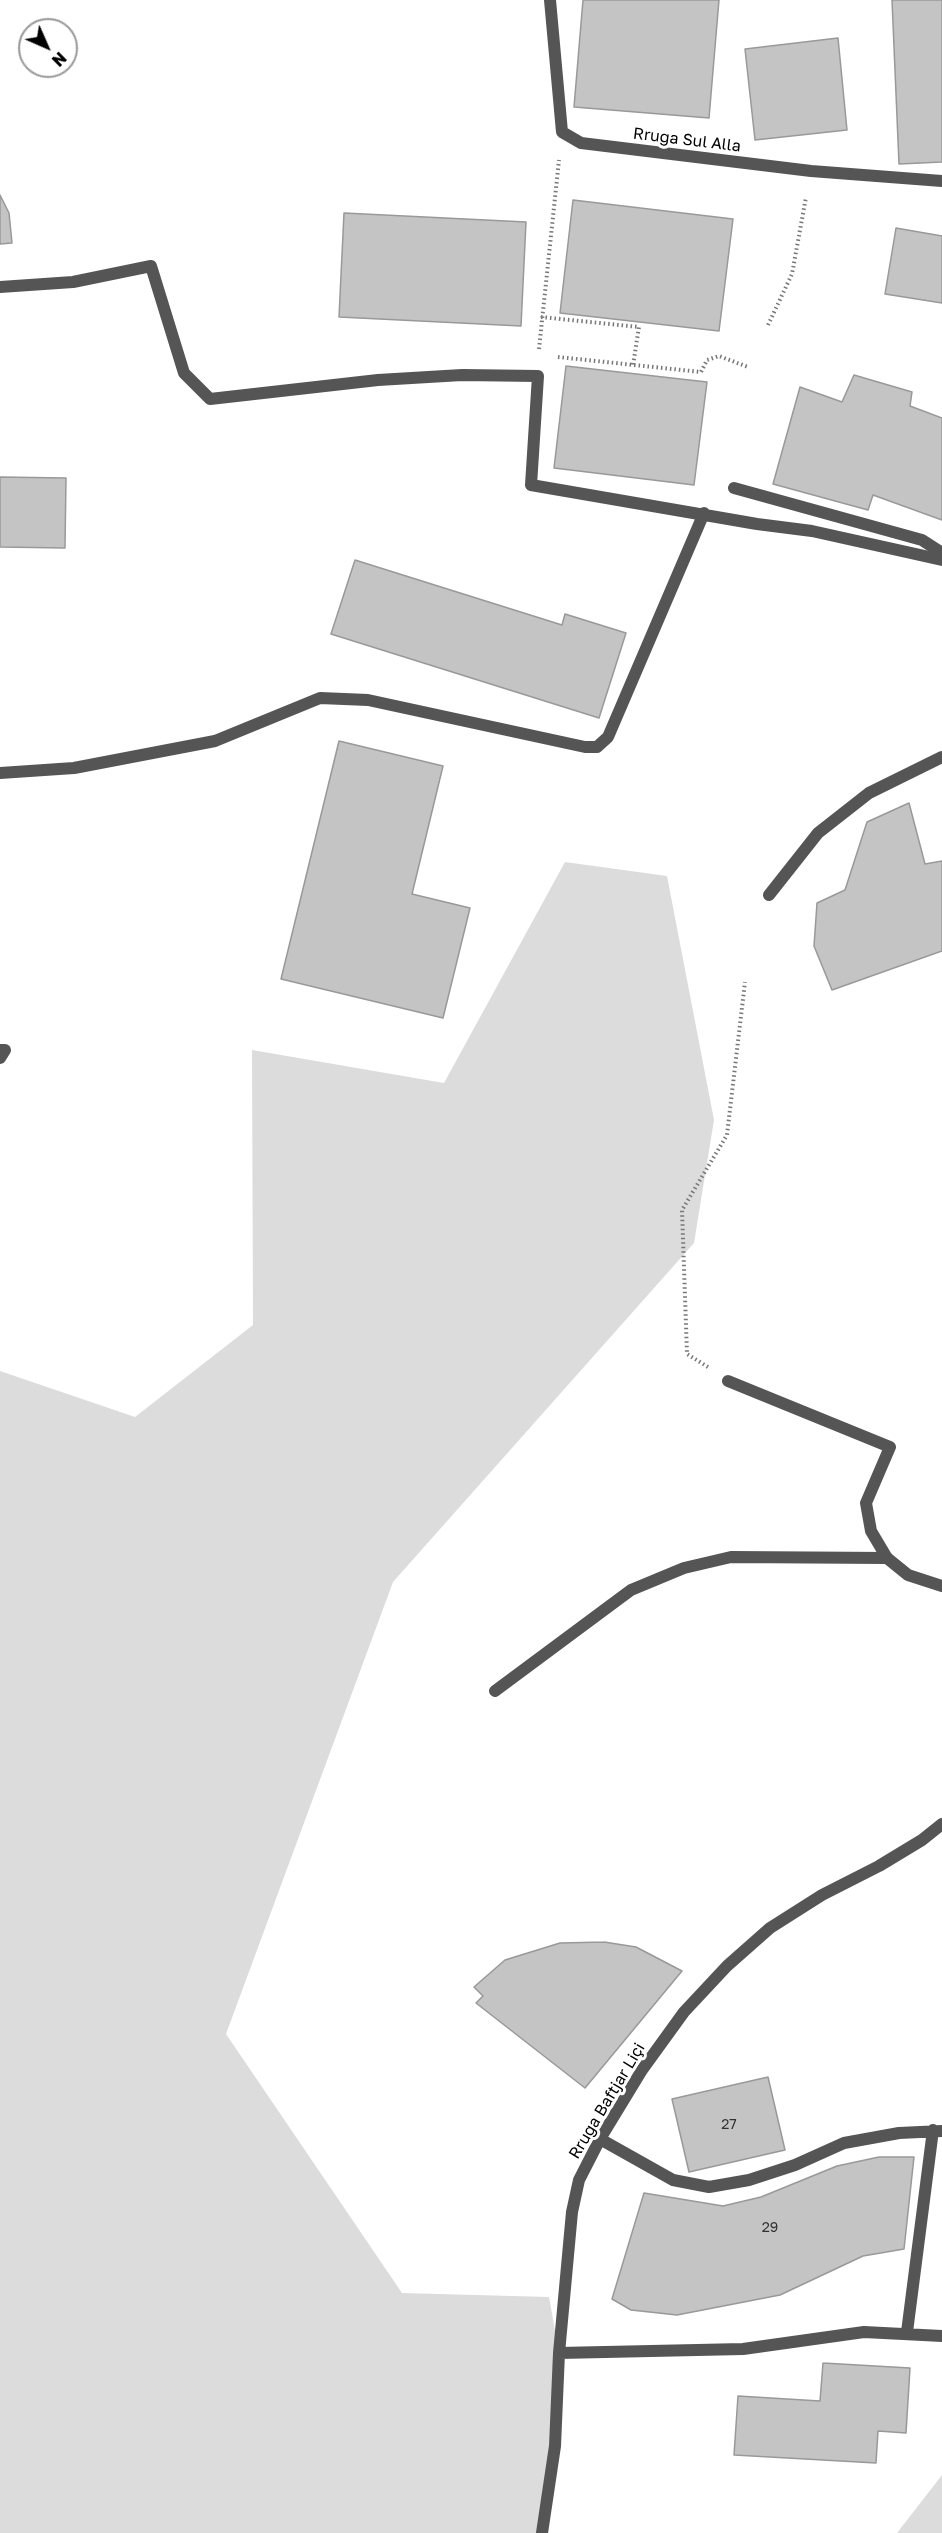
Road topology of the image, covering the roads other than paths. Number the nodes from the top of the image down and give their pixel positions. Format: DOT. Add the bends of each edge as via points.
graph roads {
  1 [pos="550,0"];
  2 [pos="942,181"];
  3 [pos="0,287"];
  4 [pos="734,488"];
  5 [pos="704,513"];
  6 [pos="942,553"];
  7 [pos="942,560"];
  8 [pos="942,757"];
  9 [pos="0,773"];
  10 [pos="769,895"];
  11 [pos="0,1050"];
  12 [pos="0,1058"];
  13 [pos="728,1381"];
  14 [pos="887,1558"];
  15 [pos="942,1586"];
  16 [pos="495,1691"];
  17 [pos="942,1824"];
  18 [pos="938,2130"];
  19 [pos="600,2139"];
  20 [pos="907,2332"];
  21 [pos="942,2336"];
  22 [pos="559,2353"];
  23 [pos="542,2533"];
  1 -- 2 [label="street, Rruga Sul Alla" via="562,132 581,142 811,171"];
  3 -- 5 [label="street" via="73,282 151,266 184,373 210,399 378,380 538,376 531,485"];
  4 -- 6 [label="street" via="922,540"];
  5 -- 7 [label="street" via="812,531"];
  5 -- 9 [label="street" via="608,737 597,747 368,700 320,698 215,741 74,768"];
  8 -- 10 [label="street" via="868,793 827,826"];
  11 -- 12 [label="street" via="5,1050"];
  13 -- 14 [label="street" via="890,1447 867,1503 871,1531"];
  14 -- 15 [label="street" via="908,1575"];
  14 -- 16 [label="street" via="731,1557 684,1568 631,1590"];
  17 -- 19 [label="street, Rruga Baftjar Liçi" via="879,1866 770,1928 727,1966 684,2012 642,2070"];
  18 -- 19 [label="street" via="844,2142 795,2165 749,2180 709,2187 673,2180"];
  18 -- 20 [label="street"];
  19 -- 22 [label="street, Rruga Baftjar Liçi" via="579,2180 572,2212"];
  20 -- 21 [label="street"];
  20 -- 22 [label="street" via="864,2332 743,2349"];
  22 -- 23 [label="street, Rruga Baftjar Liçi" via="555,2446"];
}
